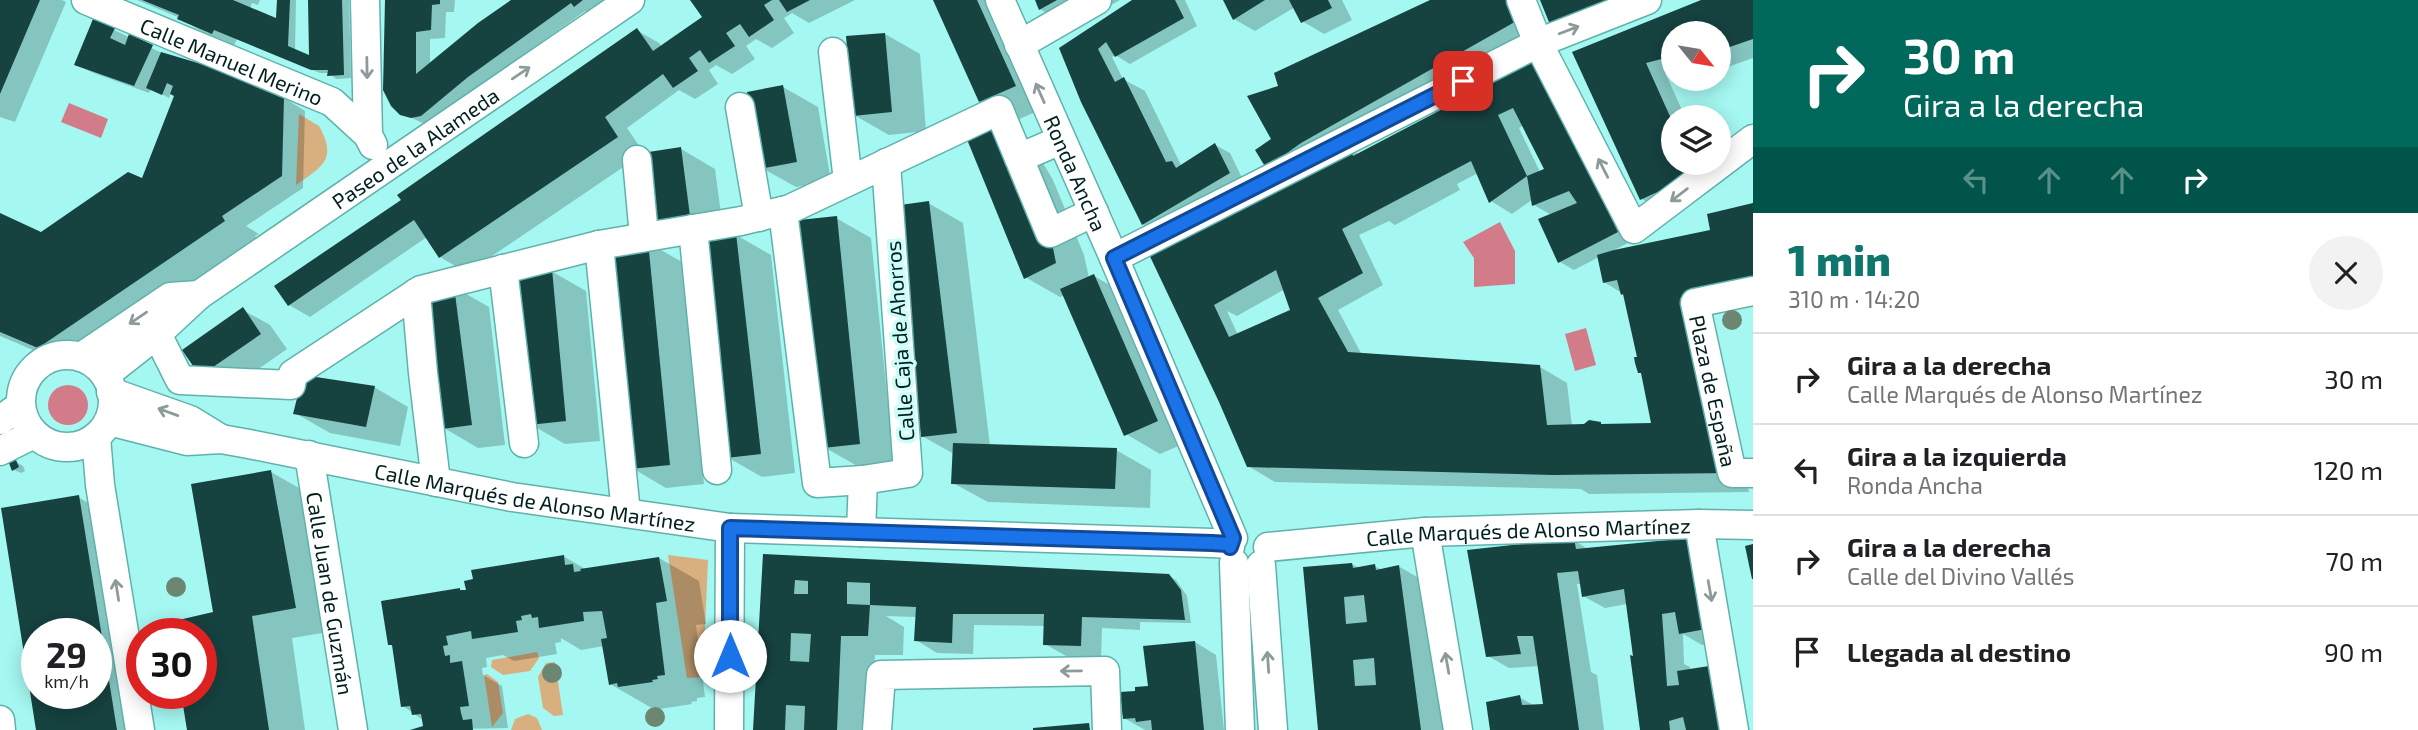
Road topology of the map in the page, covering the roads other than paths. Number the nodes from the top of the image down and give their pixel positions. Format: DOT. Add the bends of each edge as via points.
graph roads {
  1 [pos="86,0"];
  2 [pos="365,0"];
  3 [pos="630,0"];
  4 [pos="1000,0"];
  5 [pos="1097,0"];
  6 [pos="1521,0"];
  7 [pos="1647,0"];
  8 [pos="1538,43"];
  9 [pos="1019,45"];
  10 [pos="833,52"];
  11 [pos="740,107"];
  12 [pos="368,135"];
  13 [pos="1753,139"];
  14 [pos="1061,141"];
  15 [pos="1019,159"];
  16 [pos="637,160"];
  17 [pos="886,163"];
  18 [pos="383,167"];
  19 [pos="848,181"];
  20 [pos="1094,212"];
  21 [pos="771,214"];
  22 [pos="693,229"];
  23 [pos="644,236"];
  24 [pos="599,245"];
  25 [pos="1114,258"];
  26 [pos="503,269"];
  27 [pos="1753,291"];
  28 [pos="416,293"];
  29 [pos="199,295"];
  30 [pos="157,334"];
  31 [pos="81,357"];
  32 [pos="108,384"];
  33 [pos="10,399"];
  34 [pos="102,429"];
  35 [pos="34,434"];
  36 [pos="221,439"];
  37 [pos="524,443"];
  38 [pos="0,452"];
  39 [pos="309,455"];
  40 [pos="717,470"];
  41 [pos="1753,473"];
  42 [pos="863,480"];
  43 [pos="436,482"];
  44 [pos="626,513"];
  45 [pos="1699,524"];
  46 [pos="1753,525"];
  47 [pos="730,528"];
  48 [pos="861,532"];
  49 [pos="1426,532"];
  50 [pos="1245,552"];
  51 [pos="0,720"];
  52 [pos="1,730"];
  53 [pos="140,730"];
  54 [pos="353,730"];
  55 [pos="729,730"];
  56 [pos="877,730"];
  57 [pos="1107,730"];
  58 [pos="1240,730"];
  59 [pos="1273,730"];
  60 [pos="1458,730"];
  61 [pos="1734,730"];
  1 -- 12 [label="street, Calle Manuel Merino" via="332,102"];
  2 -- 12 [label="street, one-way"];
  18 -- 3 [label="street, Paseo de la Alameda, one-way"];
  4 -- 9 [label="street, Ronda Ancha"];
  5 -- 9 [label="street"];
  6 -- 8 [label="street"];
  8 -- 7 [label="street, one-way"];
  13 -- 8 [label="street, one-way" via="1634,229"];
  8 -- 25 [label="street"];
  14 -- 9 [label="street, Ronda Ancha, one-way"];
  10 -- 19 [label="street"];
  11 -- 21 [label="street, Calle Caja de Ahorros"];
  12 -- 18 [label="street"];
  14 -- 15 [label="street"];
  14 -- 20 [label="street, Ronda Ancha"];
  15 -- 17 [label="street" via="999,110"];
  15 -- 20 [label="street" via="1050,233"];
  16 -- 23 [label="street"];
  17 -- 19 [label="street"];
  17 -- 42 [label="street, Calle Caja de Ahorros" via="908,473"];
  18 -- 29 [label="street, Paseo de la Alameda"];
  19 -- 21 [label="street"];
  20 -- 25 [label="street, Ronda Ancha"];
  21 -- 22 [label="street"];
  21 -- 42 [label="street, Calle Caja de Ahorros" via="817,483"];
  22 -- 23 [label="street"];
  22 -- 40 [label="street"];
  23 -- 24 [label="street"];
  24 -- 26 [label="street"];
  24 -- 44 [label="street"];
  25 -- 50 [label="street, Ronda Ancha"];
  26 -- 28 [label="street"];
  26 -- 37 [label="street"];
  27 -- 41 [label="street, Plaza de España" via="1695,303 1731,473"];
  28 -- 30 [label="street" via="293,374 291,386 180,380"];
  28 -- 43 [label="street"];
  29 -- 30 [label="street, Paseo de la Alameda"];
  29 -- 31 [label="street, Paseo de la Alameda, one-way" via="170,296"];
  30 -- 32 [label="street, Paseo de la Alameda"];
  31 -- 32 [label="street" via="94,364"];
  31 -- 33 [label="street" via="51,357 27,376"];
  32 -- 34 [label="street" via="113,404"];
  36 -- 32 [label="street, Calle Marqués de Alonso Martínez, one-way" via="190,420"];
  33 -- 35 [label="street"];
  34 -- 35 [label="street" via="84,444 71,447 45,442"];
  34 -- 36 [label="street, Calle Marqués de Alonso Martínez" via="187,441"];
  53 -- 34 [label="street, one-way" via="100,485"];
  35 -- 38 [label="street"];
  36 -- 39 [label="street, Calle Marqués de Alonso Martínez"];
  39 -- 43 [label="street, Calle Marqués de Alonso Martínez"];
  39 -- 54 [label="street, Calle Juan de Guzmán"];
  42 -- 48 [label="street"];
  43 -- 44 [label="street, Calle Marqués de Alonso Martínez"];
  44 -- 47 [label="street, Calle Marqués de Alonso Martínez"];
  45 -- 46 [label="street, Calle Marqués de Alonso Martínez"];
  45 -- 49 [label="street, Calle Marqués de Alonso Martínez"];
  45 -- 61 [label="street, one-way"];
  47 -- 48 [label="street, Calle Marqués de Alonso Martínez"];
  47 -- 55 [label="street"];
  48 -- 50 [label="street, Calle Marqués de Alonso Martínez" via="1212,543"];
  49 -- 50 [label="street, Calle Marqués de Alonso Martínez"];
  60 -- 49 [label="street, one-way"];
  50 -- 58 [label="street"];
  59 -- 50 [label="street, one-way"];
  51 -- 52 [label="street"];
  57 -- 56 [label="street, one-way" via="1105,671 881,675"];
}
